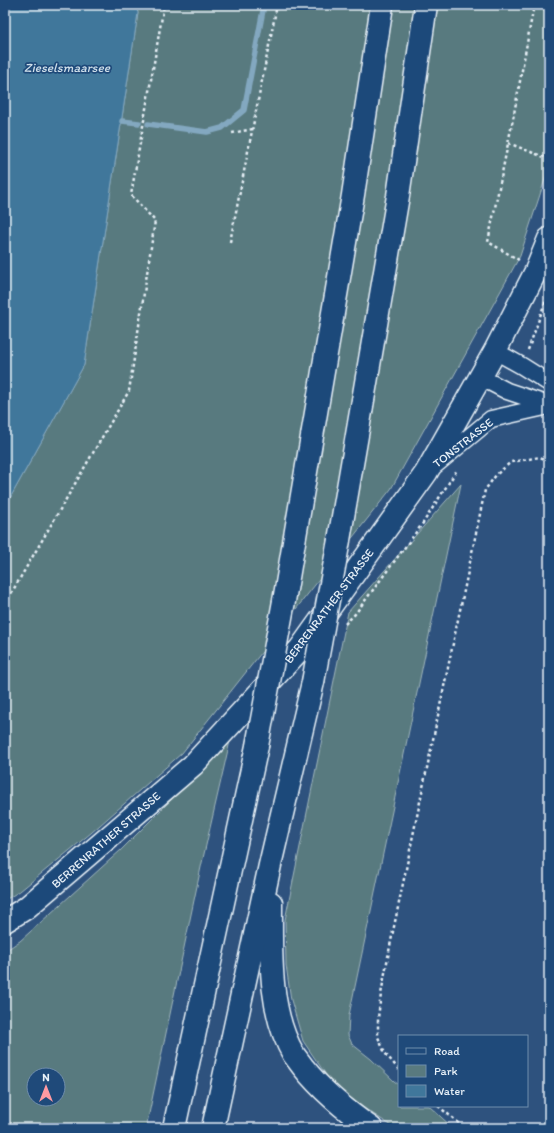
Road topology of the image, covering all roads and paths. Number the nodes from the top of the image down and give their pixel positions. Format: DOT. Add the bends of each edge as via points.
graph roads {
  1 [pos="164,5"];
  2 [pos="277,5"];
  3 [pos="382,5"];
  4 [pos="426,5"];
  5 [pos="534,5"];
  6 [pos="253,129"];
  7 [pos="232,133"];
  8 [pos="508,143"];
  9 [pos="549,159"];
  10 [pos="549,239"];
  11 [pos="230,242"];
  12 [pos="536,271"];
  13 [pos="494,351"];
  14 [pos="480,377"];
  15 [pos="549,383"];
  16 [pos="549,406"];
  17 [pos="549,461"];
  18 [pos="426,473"];
  19 [pos="5,604"];
  20 [pos="270,865"];
  21 [pos="5,921"];
  22 [pos="398,1069"];
  23 [pos="439,1107"];
  24 [pos="174,1128"];
  25 [pos="213,1128"];
  26 [pos="371,1128"];
  27 [pos="465,1128"];
  1 -- 19 [label="path" via="131,195 155,221 129,391"];
  2 -- 6 [label="path"];
  3 -- 24 [label="main road, bridge" via="353,195 284,601 256,746"];
  4 -- 20 [label="main road, bridge" via="398,196 339,540 313,682"];
  5 -- 8 [label="path"];
  6 -- 7 [label="path"];
  6 -- 11 [label="path"];
  8 -- 9 [label="path"];
  8 -- 12 [label="path" via="488,242"];
  10 -- 12 [label="main road, BERRENRATHER STRASSE"];
  12 -- 13 [label="main road, BERRENRATHER STRASSE"];
  13 -- 14 [label="main road, BERRENRATHER STRASSE"];
  13 -- 15 [label="street"];
  14 -- 16 [label="street, TONSTRASSE" via="507,391"];
  14 -- 18 [label="main road, BERRENRATHER STRASSE"];
  16 -- 18 [label="street, TONSTRASSE" via="491,419"];
  17 -- 22 [label="path" via="540,457 511,462 496,475 485,490 381,994 378,1037 385,1054"];
  18 -- 21 [label="main road, BERRENRATHER STRASSE" via="300,649 192,765 26,908"];
  20 -- 25 [label="main road"];
  20 -- 26 [label="main road" via="273,982 285,1034 294,1055 315,1082"];
  23 -- 27 [label="path"];
}
